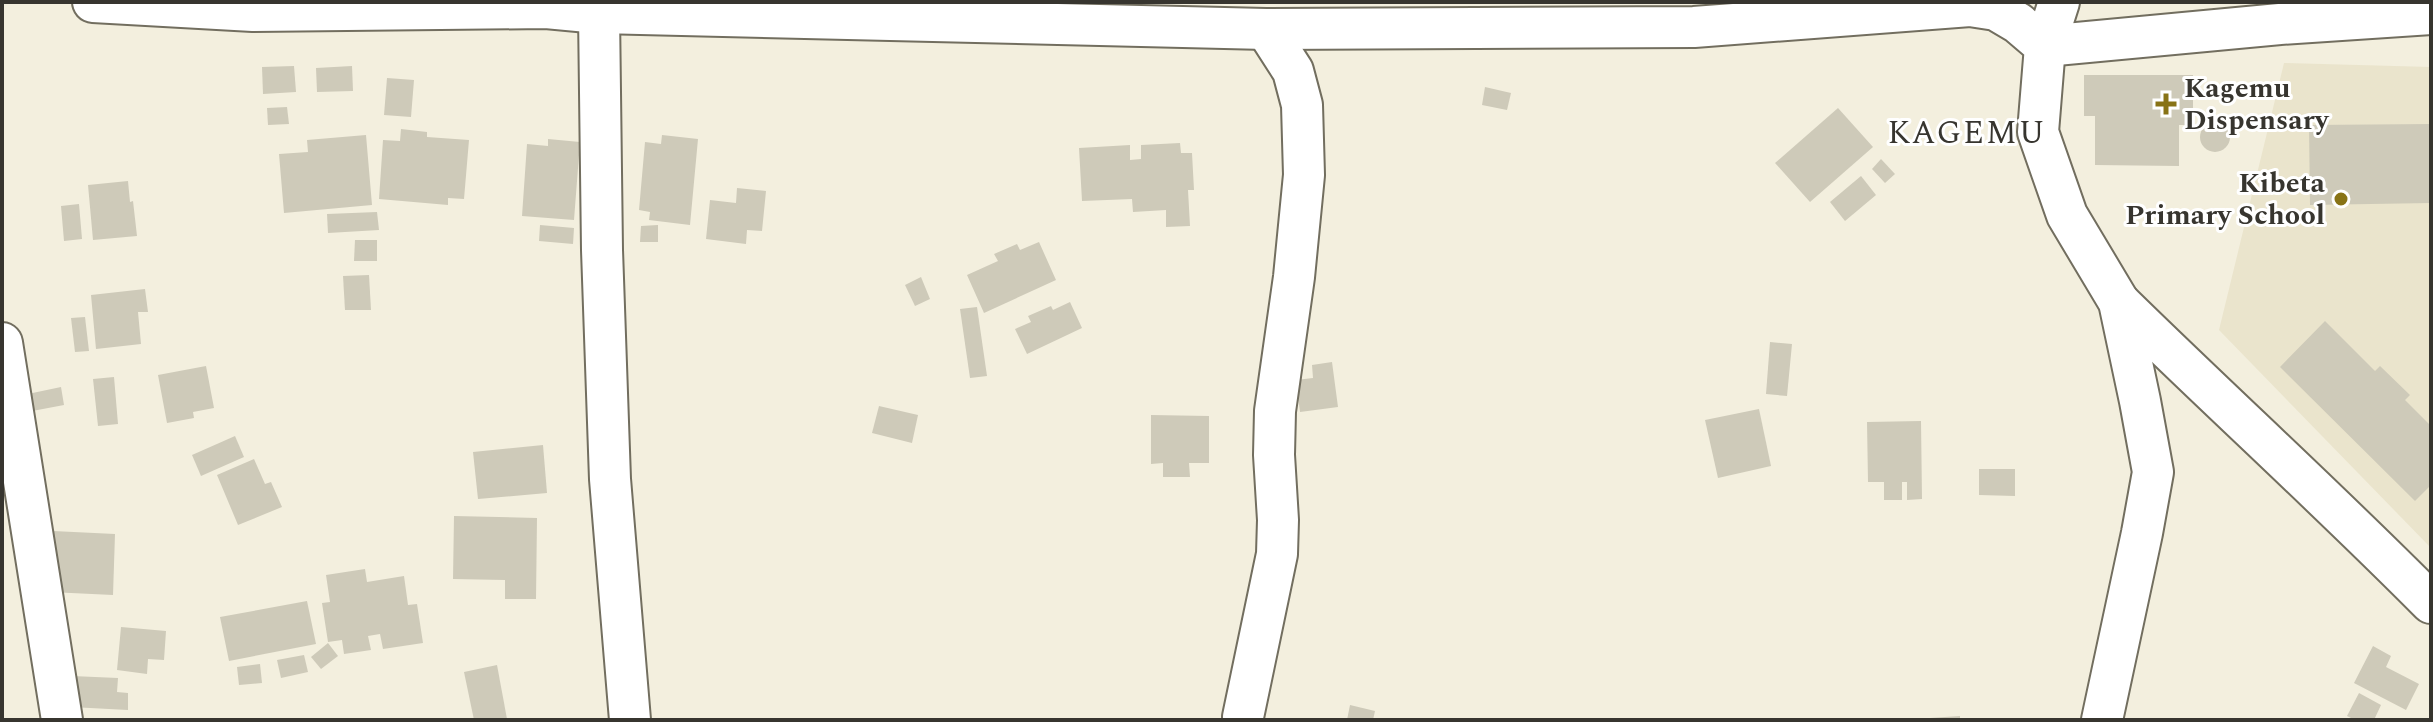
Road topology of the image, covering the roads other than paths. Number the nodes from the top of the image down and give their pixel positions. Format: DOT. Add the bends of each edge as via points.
graph roads {
  1 [pos="93,2"];
  2 [pos="2059,2"];
  3 [pos="546,5"];
  4 [pos="599,13"];
  5 [pos="2431,14"];
  6 [pos="1266,29"];
  7 [pos="2045,46"];
  8 [pos="2119,302"];
  9 [pos="2,343"];
  10 [pos="2431,603"];
  11 [pos="1243,717"];
  12 [pos="62,720"];
  13 [pos="630,720"];
  14 [pos="2102,720"];
  1 -- 3 [label="street" via="253,11"];
  2 -- 7 [label="street"];
  3 -- 4 [label="street"];
  4 -- 6 [label="street"];
  4 -- 13 [label="street" via="610,479"];
  5 -- 7 [label="street"];
  6 -- 7 [label="street" via="1694,27 1970,6 1996,10"];
  6 -- 11 [label="street" via="1293,71 1302,105 1304,175 1274,420 1277,554"];
  7 -- 8 [label="street" via="2038,132 2067,215"];
  8 -- 10 [label="street"];
  8 -- 14 [label="street" via="2153,472"];
  9 -- 12 [label="street"];
}
